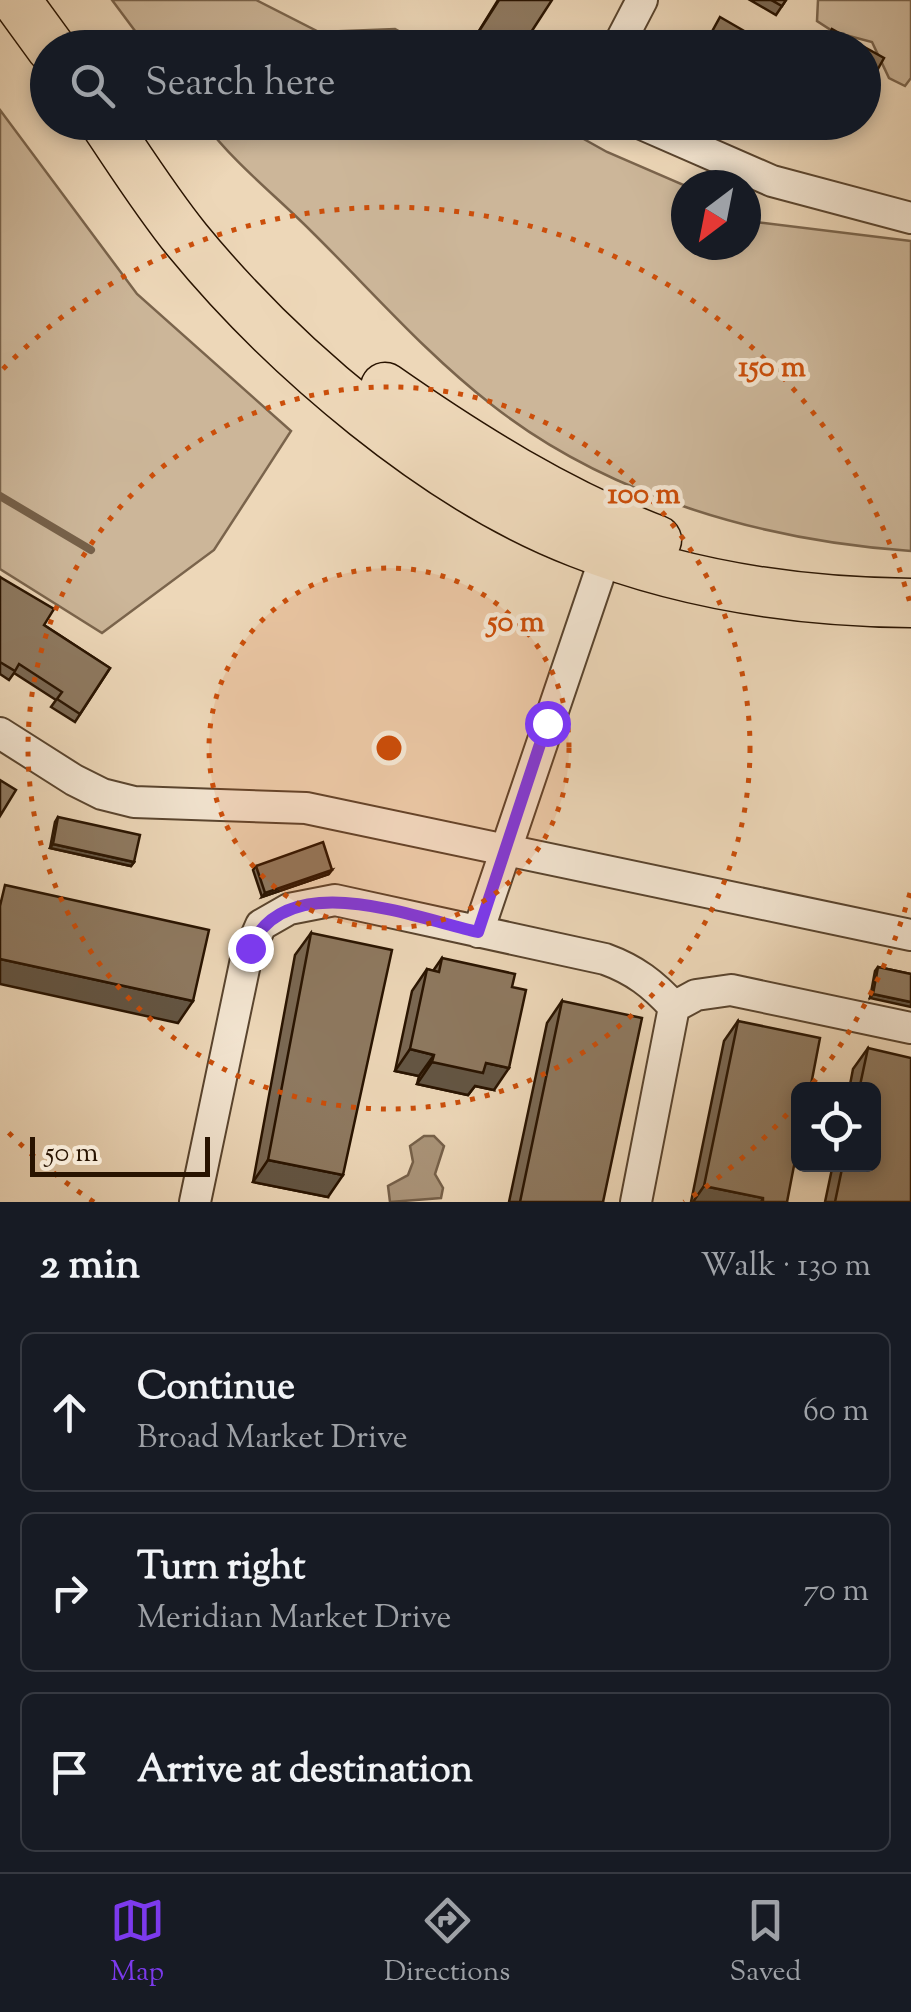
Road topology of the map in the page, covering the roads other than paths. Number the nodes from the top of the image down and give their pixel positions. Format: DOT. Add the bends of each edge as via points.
graph roads {
  1 [pos="16,0"];
  2 [pos="54,0"];
  3 [pos="642,0"];
  4 [pos="38,30"];
  5 [pos="74,30"];
  6 [pos="626,30"];
  7 [pos="117,140"];
  8 [pos="153,140"];
  9 [pos="678,140"];
  10 [pos="911,218"];
  11 [pos="611,539"];
  12 [pos="911,578"];
  13 [pos="911,603"];
  14 [pos="0,732"];
  15 [pos="504,851"];
  16 [pos="478,932"];
  17 [pos="911,935"];
  18 [pos="674,1007"];
  19 [pos="911,1028"];
  20 [pos="195,1202"];
  21 [pos="636,1202"];
  1 -- 4 [label="highway"];
  2 -- 5 [label="highway"];
  3 -- 6 [label="street"];
  7 -- 11 [label="highway" via="187,240 305,363 512,513"];
  8 -- 11 [label="highway" via="252,268 338,350"];
  9 -- 10 [label="street" via="772,181"];
  11 -- 12 [label="highway" via="662,542 766,567"];
  11 -- 13 [label="highway" via="724,586 795,598"];
  11 -- 15 [label="street"];
  14 -- 15 [label="street" via="102,794 134,802 306,808"];
  15 -- 16 [label="street"];
  15 -- 17 [label="street"];
  16 -- 18 [label="street" via="605,958 637,971"];
  16 -- 20 [label="street" via="335,900 289,909 261,924 246,960"];
  18 -- 19 [label="street" via="696,995 730,990"];
  18 -- 21 [label="street"];
}
